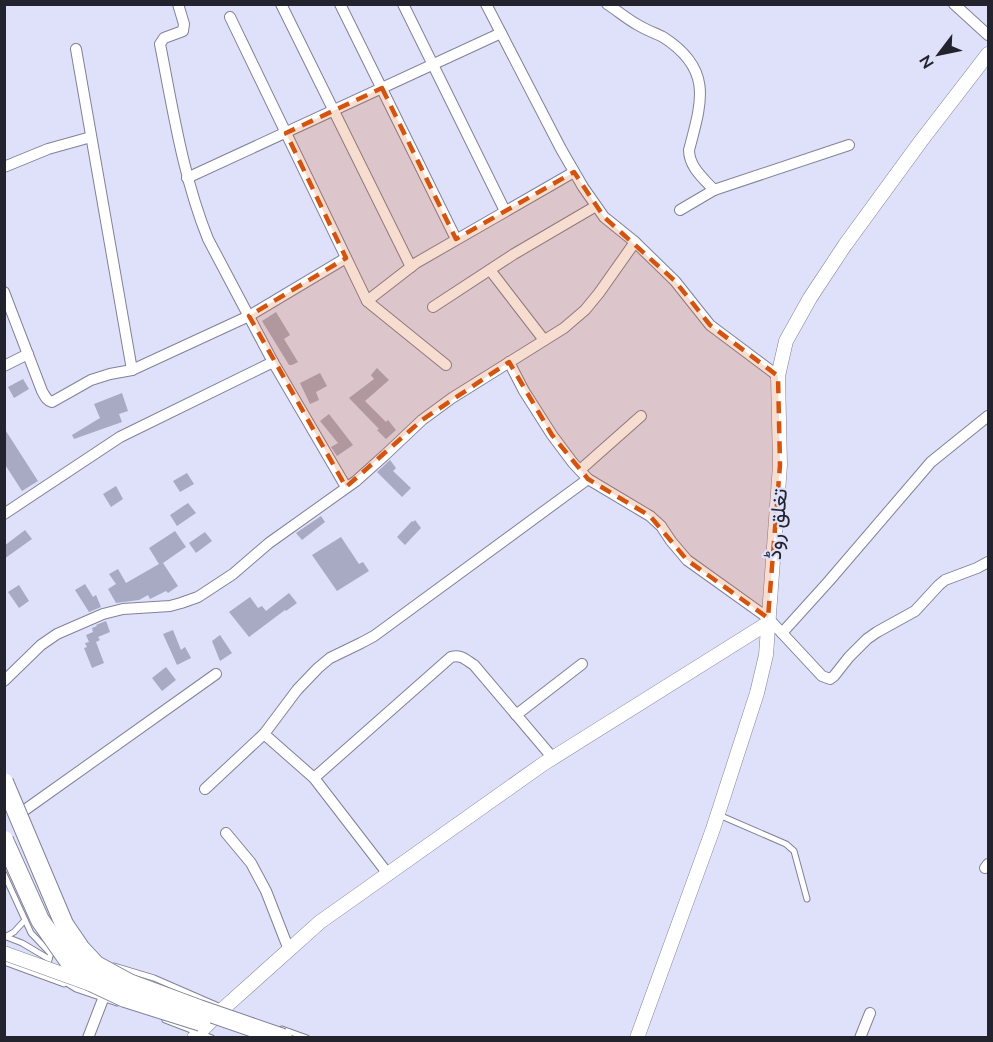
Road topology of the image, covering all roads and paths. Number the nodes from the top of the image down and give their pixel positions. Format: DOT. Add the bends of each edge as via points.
graph roads {
  1 [pos="178,4"];
  2 [pos="281,4"];
  3 [pos="340,4"];
  4 [pos="403,4"];
  5 [pos="486,4"];
  6 [pos="607,4"];
  7 [pos="954,4"];
  8 [pos="230,17"];
  9 [pos="501,33"];
  10 [pos="988,35"];
  11 [pos="76,49"];
  12 [pos="988,54"];
  13 [pos="432,65"];
  14 [pos="382,88"];
  15 [pos="334,111"];
  16 [pos="285,133"];
  17 [pos="91,137"];
  18 [pos="849,145"];
  19 [pos="4,167"];
  20 [pos="574,172"];
  21 [pos="187,178"];
  22 [pos="714,190"];
  23 [pos="596,206"];
  24 [pos="680,210"];
  25 [pos="504,211"];
  26 [pos="456,239"];
  27 [pos="634,242"];
  28 [pos="346,258"];
  29 [pos="411,267"];
  30 [pos="490,270"];
  31 [pos="4,292"];
  32 [pos="367,301"];
  33 [pos="433,307"];
  34 [pos="249,316"];
  35 [pos="544,340"];
  36 [pos="28,354"];
  37 [pos="273,362"];
  38 [pos="509,362"];
  39 [pos="446,365"];
  40 [pos="4,366"];
  41 [pos="132,370"];
  42 [pos="778,376"];
  43 [pos="641,416"];
  44 [pos="988,416"];
  45 [pos="580,470"];
  46 [pos="588,479"];
  47 [pos="346,487"];
  48 [pos="4,514"];
  49 [pos="988,562"];
  50 [pos="768,620"];
  51 [pos="782,633"];
  52 [pos="582,664"];
  53 [pos="216,674"];
  54 [pos="4,681"];
  55 [pos="516,715"];
  56 [pos="264,734"];
  57 [pos="552,757"];
  58 [pos="314,778"];
  59 [pos="7,781"];
  60 [pos="205,789"];
  61 [pos="22,812"];
  62 [pos="718,814"];
  63 [pos="226,833"];
  64 [pos="4,840"];
  65 [pos="4,874"];
  66 [pos="388,874"];
  67 [pos="807,899"];
  68 [pos="25,920"];
  69 [pos="5,937"];
  70 [pos="62,945"];
  71 [pos="289,950"];
  72 [pos="4,953"];
  73 [pos="50,956"];
  74 [pos="4,962"];
  75 [pos="83,963"];
  76 [pos="59,978"];
  77 [pos="76,989"];
  78 [pos="105,994"];
  79 [pos="137,1008"];
  80 [pos="229,1010"];
  81 [pos="870,1013"];
  82 [pos="157,1017"];
  83 [pos="279,1032"];
  84 [pos="201,1036"];
  85 [pos="88,1038"];
  86 [pos="245,1038"];
  87 [pos="307,1038"];
  88 [pos="638,1038"];
  89 [pos="860,1038"];
  1 -- 21 [label="street" via="183,31 164,38 160,44"];
  2 -- 15 [label="street"];
  3 -- 14 [label="street"];
  4 -- 13 [label="street"];
  5 -- 9 [label="street"];
  6 -- 22 [label="street" via="682,51 694,67 701,89 700,112 689,156"];
  7 -- 10 [label="street"];
  8 -- 16 [label="street"];
  9 -- 13 [label="street"];
  9 -- 20 [label="street"];
  11 -- 17 [label="street"];
  12 -- 42 [label="street, تغلق روڈ" via="845,245 786,341"];
  13 -- 14 [label="street"];
  13 -- 25 [label="street"];
  14 -- 15 [label="street"];
  14 -- 26 [label="street"];
  15 -- 16 [label="street"];
  15 -- 29 [label="street"];
  16 -- 21 [label="street"];
  16 -- 28 [label="street"];
  17 -- 19 [label="street"];
  17 -- 41 [label="street"];
  18 -- 22 [label="street"];
  20 -- 23 [label="street"];
  20 -- 25 [label="street"];
  21 -- 34 [label="street" via="208,239"];
  22 -- 24 [label="street"];
  23 -- 27 [label="street"];
  23 -- 30 [label="street"];
  25 -- 26 [label="street"];
  26 -- 29 [label="street"];
  27 -- 35 [label="street" via="585,310"];
  27 -- 42 [label="street" via="675,281 710,325"];
  28 -- 32 [label="street"];
  28 -- 34 [label="street"];
  29 -- 32 [label="street"];
  30 -- 33 [label="street"];
  30 -- 35 [label="street"];
  31 -- 36 [label="street"];
  32 -- 39 [label="street"];
  34 -- 37 [label="street"];
  34 -- 41 [label="street"];
  35 -- 38 [label="street"];
  36 -- 40 [label="street"];
  36 -- 41 [label="street" via="45,397 52,402 92,380"];
  37 -- 47 [label="street"];
  37 -- 48 [label="street" via="120,437"];
  38 -- 45 [label="street" via="535,409"];
  38 -- 47 [label="street" via="422,420"];
  42 -- 50 [label="street, تغلق روڈ" via="780,465"];
  43 -- 45 [label="street"];
  44 -- 51 [label="street" via="931,462"];
  45 -- 46 [label="street"];
  46 -- 50 [label="street" via="650,516 687,560"];
  46 -- 56 [label="street" via="374,636 330,658 297,690"];
  47 -- 54 [label="street" via="198,597 170,606 123,609 79,624 41,645"];
  49 -- 51 [label="street" via="939,585 915,611 867,639 830,679 822,676"];
  50 -- 51 [label="street"];
  50 -- 57 [label="street"];
  50 -- 62 [label="street, تغلق روڈ" via="766,655 757,693"];
  52 -- 55 [label="street"];
  53 -- 61 [label="street"];
  55 -- 57 [label="street"];
  55 -- 58 [label="street" via="474,665 460,656 451,657"];
  56 -- 58 [label="street"];
  56 -- 60 [label="street"];
  57 -- 66 [label="street"];
  58 -- 66 [label="street"];
  59 -- 61 [label="lane"];
  59 -- 83 [label="main road, bridge" via="64,924 96,965 129,983 199,1009"];
  61 -- 75 [label="lane" via="71,945 81,954"];
  62 -- 67 [label="lane" via="794,851"];
  62 -- 88 [label="street, تغلق روڈ"];
  63 -- 71 [label="street" via="261,881"];
  64 -- 78 [label="main road, bridge" via="40,920 68,960"];
  65 -- 68 [label="lane"];
  66 -- 71 [label="street" via="320,922"];
  68 -- 69 [label="lane"];
  68 -- 73 [label="lane"];
  69 -- 73 [label="lane"];
  70 -- 73 [label="lane"];
  71 -- 80 [label="street"];
  72 -- 78 [label="street, bridge"];
  73 -- 76 [label="lane" via="50,970"];
  74 -- 77 [label="lane"];
  75 -- 76 [label="lane" via="76,976"];
  75 -- 80 [label="lane" via="124,968"];
  76 -- 77 [label="lane"];
  77 -- 78 [label="lane"];
  78 -- 79 [label="lane"];
  78 -- 85 [label="street"];
  78 -- 86 [label="main road, bridge"];
  80 -- 84 [label="street"];
  81 -- 89 [label="street"];
  82 -- 84 [label="lane"];
  83 -- 87 [label="lane"];
}
